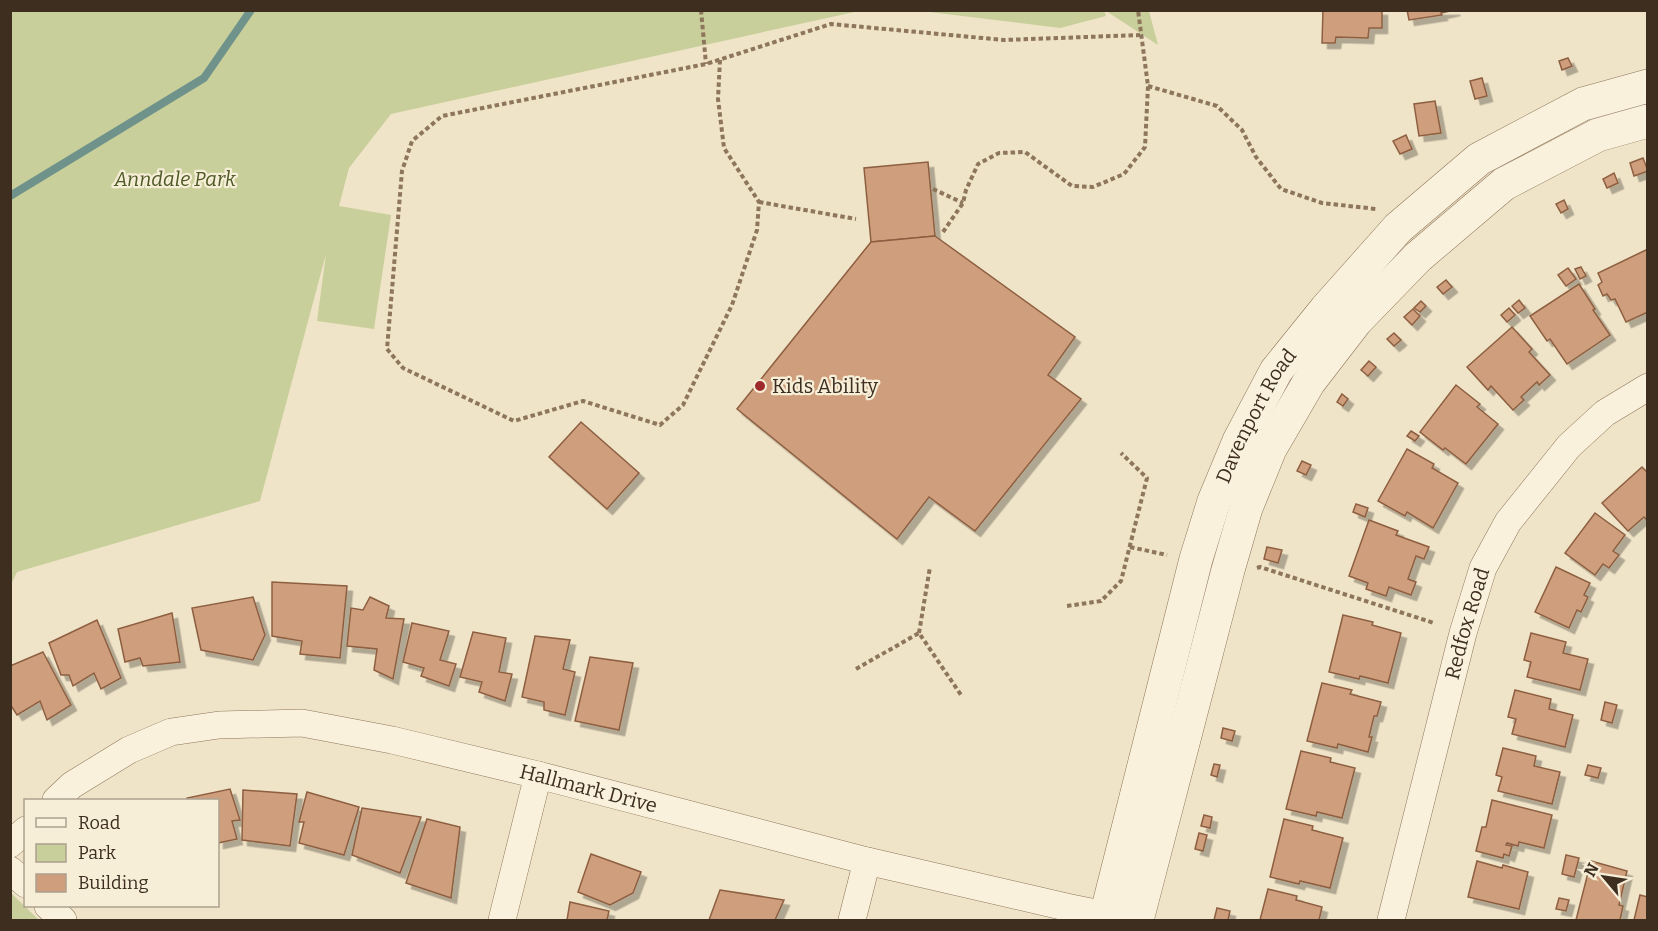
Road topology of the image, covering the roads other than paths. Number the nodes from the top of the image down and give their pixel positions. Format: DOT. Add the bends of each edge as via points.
graph roads {
  1 [pos="1647,86"];
  2 [pos="1647,121"];
  3 [pos="1647,387"];
  4 [pos="538,775"];
  5 [pos="58,799"];
  6 [pos="24,832"];
  7 [pos="10,844"];
  8 [pos="867,861"];
  9 [pos="10,870"];
  10 [pos="24,882"];
  11 [pos="49,907"];
  12 [pos="1114,919"];
  13 [pos="63,921"];
  14 [pos="502,921"];
  15 [pos="852,921"];
  16 [pos="1137,921"];
  17 [pos="1391,921"];
  1 -- 12 [label="street, Davenport Road" via="1583,104 1479,159 1398,228 1276,371 1239,441 1199,549"];
  2 -- 16 [label="street, Davenport Road" via="1598,135 1504,184 1418,257 1356,321 1309,382 1270,449 1246,508"];
  3 -- 17 [label="street, Redfox Road" via="1605,413 1569,446 1508,522 1483,568"];
  4 -- 5 [label="street, Hallmark Drive" via="302,723 219,725 171,732 129,750 72,785"];
  4 -- 8 [label="street, Hallmark Drive"];
  4 -- 14 [label="street"];
  6 -- 7 [label="street"];
  8 -- 12 [label="street, Hallmark Drive"];
  8 -- 15 [label="street"];
  9 -- 10 [label="street"];
  11 -- 13 [label="street"];
}
